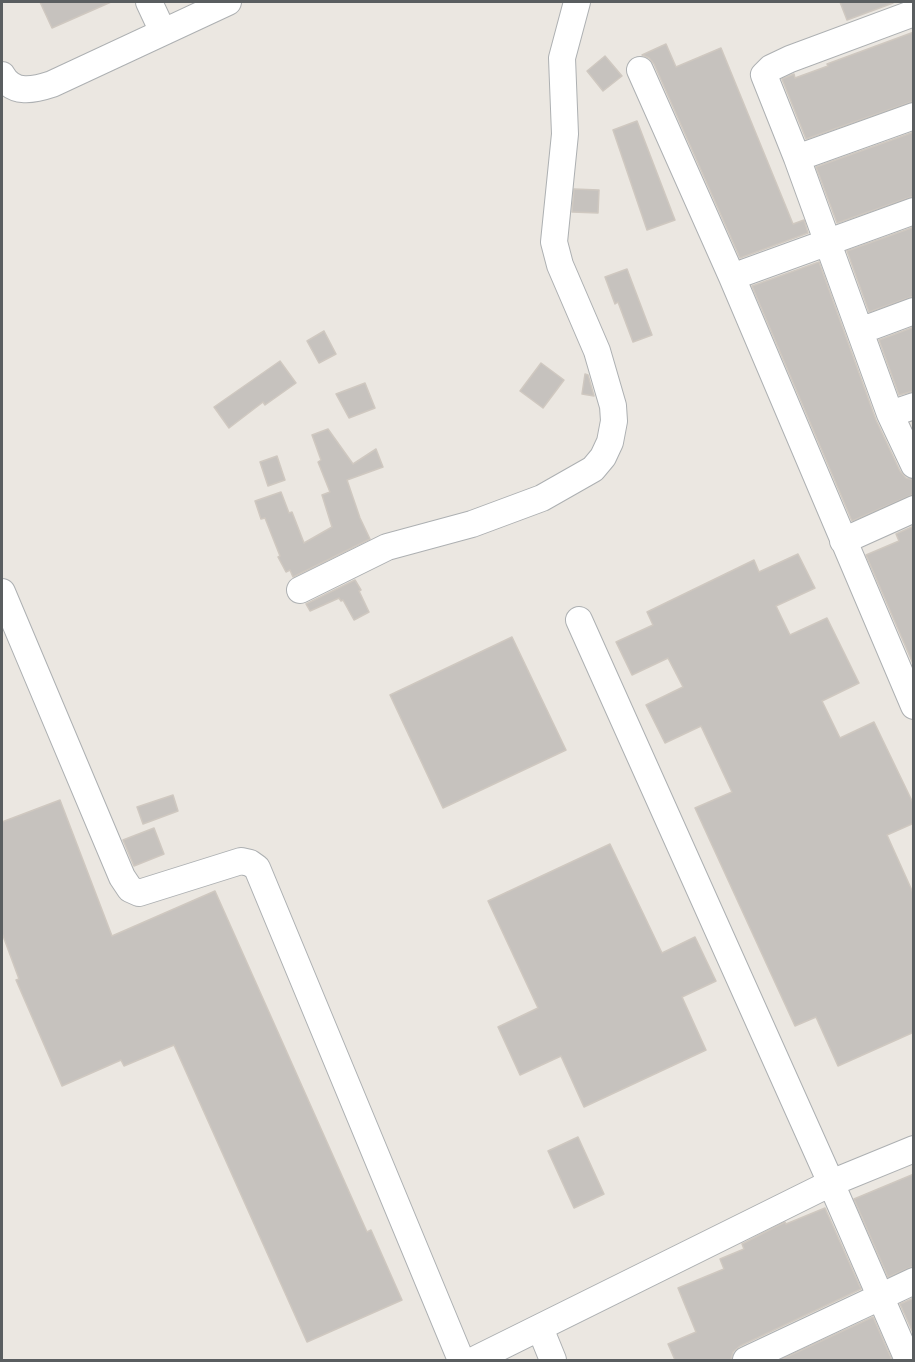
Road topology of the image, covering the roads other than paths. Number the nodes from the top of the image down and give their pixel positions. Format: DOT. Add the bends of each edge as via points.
graph roads {
  1 [pos="149,2"];
  2 [pos="228,2"];
  3 [pos="577,2"];
  4 [pos="914,13"];
  5 [pos="163,32"];
  6 [pos="640,70"];
  7 [pos="2,75"];
  8 [pos="914,116"];
  9 [pos="797,158"];
  10 [pos="914,211"];
  11 [pos="828,242"];
  12 [pos="732,277"];
  13 [pos="914,311"];
  14 [pos="860,331"];
  15 [pos="902,410"];
  16 [pos="914,465"];
  17 [pos="914,509"];
  18 [pos="843,541"];
  19 [pos="300,590"];
  20 [pos="2,592"];
  21 [pos="579,620"];
  22 [pos="914,706"];
  23 [pos="914,1149"];
  24 [pos="831,1183"];
  25 [pos="914,1281"];
  26 [pos="880,1297"];
  27 [pos="540,1328"];
  28 [pos="461,1360"];
  29 [pos="474,1360"];
  30 [pos="553,1360"];
  31 [pos="746,1360"];
  32 [pos="908,1360"];
  1 -- 5 [label="street"];
  2 -- 5 [label="street"];
  3 -- 19 [label="street" via="562,58 565,134 554,242 597,351 613,406 610,442 603,457 588,473 542,498 472,524 387,547"];
  4 -- 9 [label="street" via="766,71 765,80"];
  5 -- 7 [label="street" via="32,90 9,85"];
  6 -- 12 [label="street"];
  8 -- 9 [label="street"];
  9 -- 11 [label="street"];
  10 -- 11 [label="street"];
  11 -- 12 [label="street"];
  11 -- 14 [label="street"];
  12 -- 18 [label="street"];
  13 -- 14 [label="street"];
  14 -- 15 [label="street"];
  15 -- 16 [label="street"];
  17 -- 18 [label="street"];
  18 -- 22 [label="street"];
  20 -- 28 [label="street" via="130,889 139,894 241,861 256,868"];
  21 -- 24 [label="street"];
  23 -- 24 [label="street"];
  24 -- 26 [label="street"];
  24 -- 27 [label="street"];
  25 -- 26 [label="street"];
  26 -- 31 [label="street"];
  26 -- 32 [label="street"];
  27 -- 29 [label="street"];
  27 -- 30 [label="street"];
}
